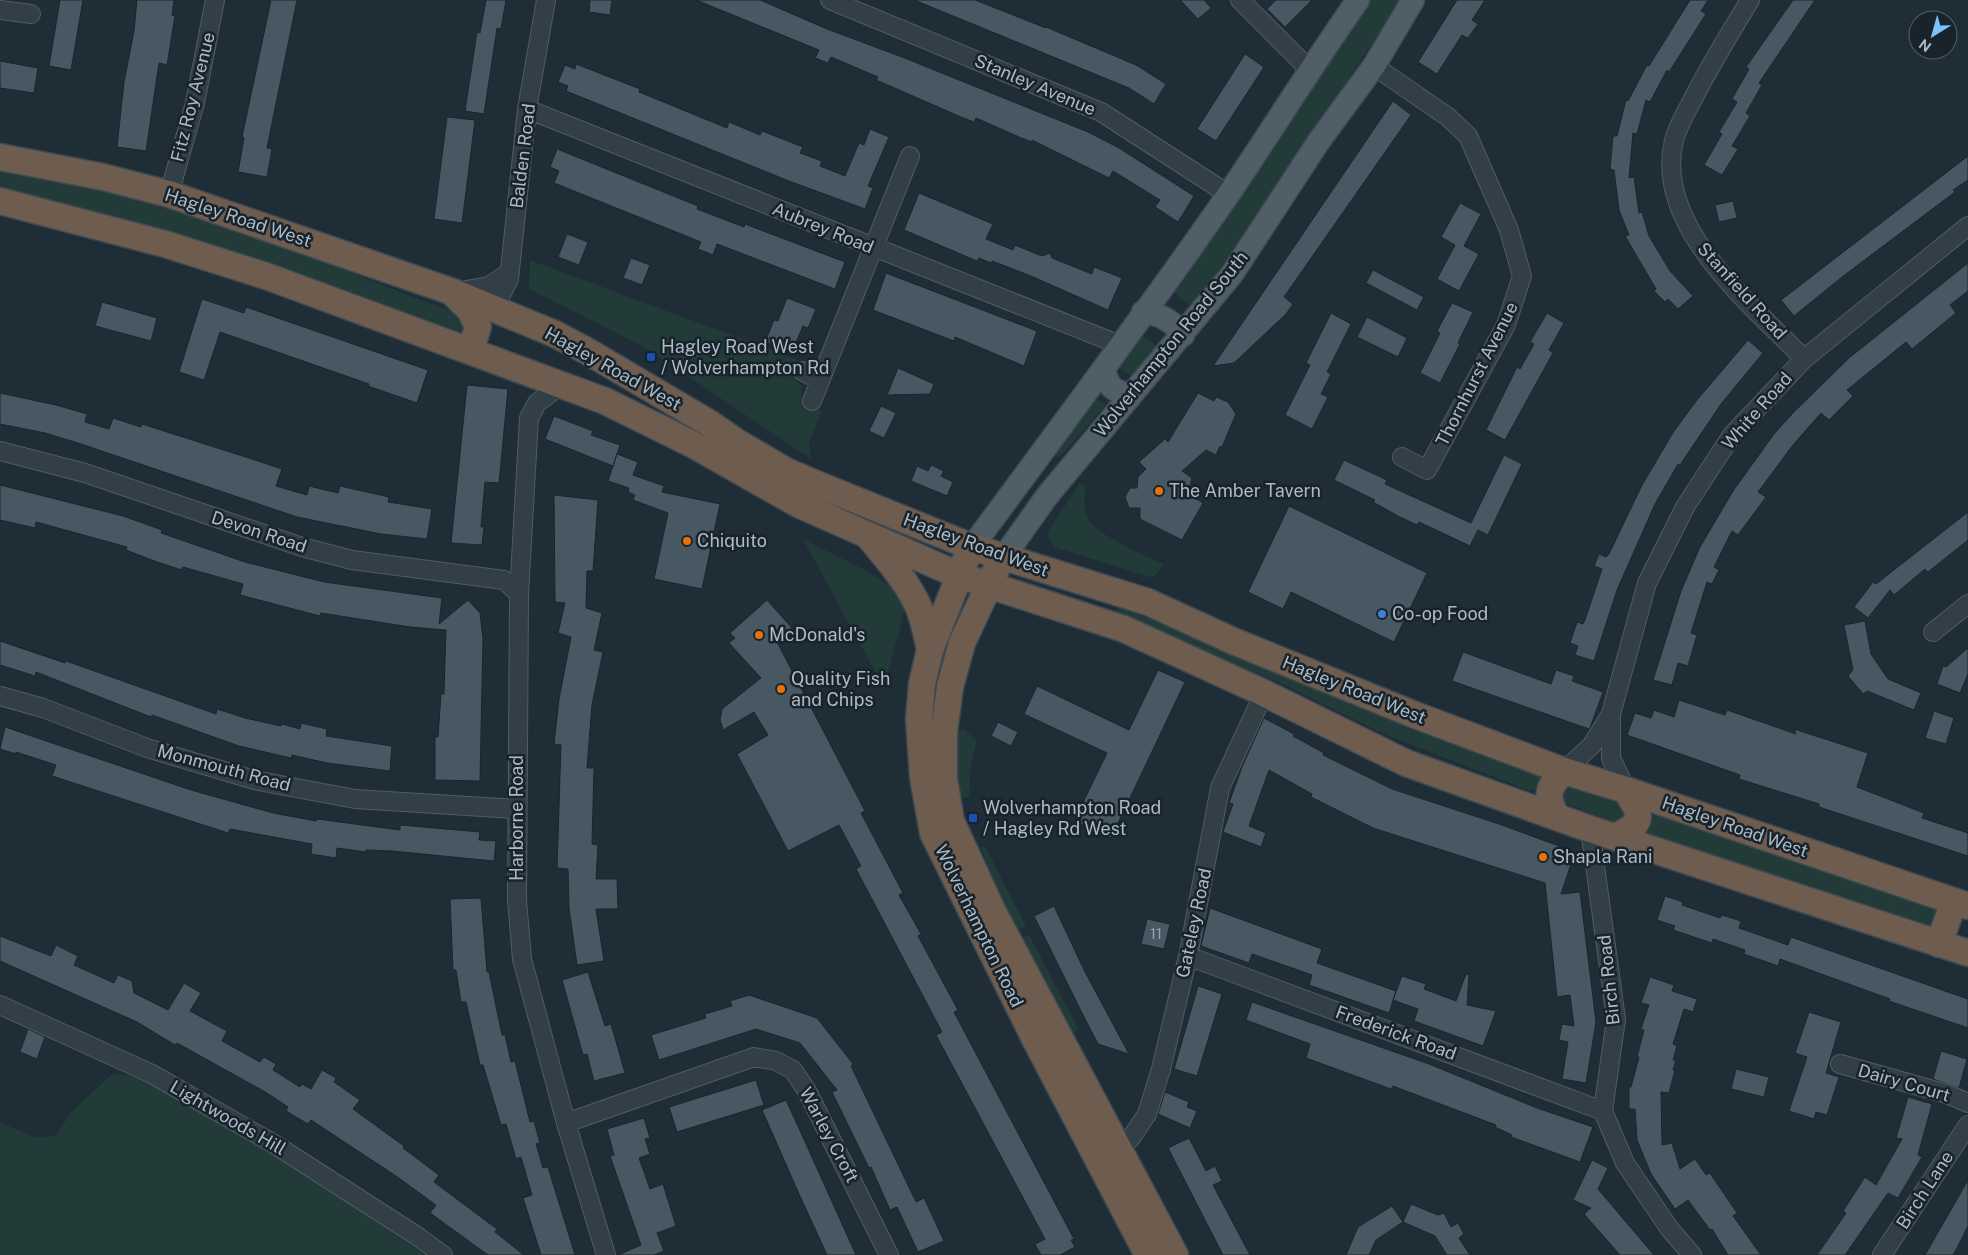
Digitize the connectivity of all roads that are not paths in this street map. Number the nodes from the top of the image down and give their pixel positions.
1 (215, 0) edge
2 (546, 0) edge
3 (830, 0) edge
4 (1240, 0) edge
5 (1358, 0) edge
6 (1413, 0) edge
7 (1750, 0) edge
8 (0, 10) edge
9 (31, 14) dead end
10 (1374, 66) junction
11 (1309, 69) junction
12 (527, 109) junction
13 (910, 156) dead end
14 (0, 157) edge
15 (169, 194) junction
16 (1228, 194) junction
17 (0, 201) edge
18 (1968, 226) edge
19 (874, 249) junction
20 (510, 272) junction
21 (453, 292) junction
22 (494, 309) junction
23 (1144, 312) junction
24 (1182, 335) junction
25 (467, 343) junction
26 (1120, 345) junction
27 (1804, 359) junction
28 (1104, 368) junction
29 (802, 371) dead end
30 (820, 380) junction
31 (562, 384) junction
32 (1131, 395) junction
33 (812, 401) dead end
34 (0, 451) edge
35 (1402, 457) dead end
36 (866, 534) junction
37 (972, 547) junction
38 (1003, 558) junction
39 (958, 575) junction
40 (987, 586) junction
41 (519, 594) junction
42 (1968, 604) edge
43 (1933, 632) dead end
44 (930, 650) junction
45 (1264, 693) junction
46 (0, 696) edge
47 (1611, 714) junction
48 (1564, 771) junction
49 (1626, 790) junction
50 (516, 809) junction
51 (1557, 816) junction
52 (1590, 830) junction
53 (1615, 837) junction
54 (1961, 904) edge
55 (1939, 944) junction
56 (1968, 953) edge
57 (1188, 956) junction
58 (0, 1005) edge
59 (1840, 1064) dead end
60 (1968, 1103) edge
61 (1603, 1112) junction
62 (566, 1122) junction
63 (1968, 1125) edge
64 (1108, 1153) junction
65 (443, 1255) edge
66 (606, 1255) edge
67 (890, 1255) edge
68 (1148, 1255) edge
69 (1175, 1255) edge
70 (1692, 1255) edge
71 (1882, 1255) edge

1 - 15 street, Fitz Roy Avenue
2 - 12 street, Balden Road
3 - 16 street, Stanley Avenue
4 - 11 street
5 - 11 main road, Wolverhampton Road South
6 - 10 main road, Wolverhampton Road South
7 - 27 street, Stanfield Road
8 - 9 street
10 - 24 main road, Wolverhampton Road South
10 - 35 street, Thornhurst Avenue
11 - 16 main road, Wolverhampton Road South
12 - 19 street, Aubrey Road
12 - 20 street, Balden Road
13 - 19 street
14 - 15 highway, Hagley Road West
15 - 21 highway, Hagley Road West
16 - 23 main road, Wolverhampton Road South
17 - 25 highway, Hagley Road West
18 - 27 street, White Road
19 - 26 street, Aubrey Road
19 - 30 street
20 - 21 street
20 - 22 street, Balden Road
21 - 22 highway, Hagley Road West
21 - 25 highway
22 - 25 highway
22 - 37 highway, Hagley Road West
23 - 24 main road
23 - 26 main road, Wolverhampton Road South
24 - 32 main road, Wolverhampton Road South
25 - 31 highway, Hagley Road West
26 - 28 main road, Wolverhampton Road South
27 - 47 street, White Road
28 - 32 main road
28 - 37 main road, Wolverhampton Road South
29 - 30 street
30 - 33 street
31 - 36 highway, Hagley Road West
31 - 41 street, Harborne Road
32 - 38 main road, Wolverhampton Road South
34 - 41 street, Devon Road
36 - 39 highway, Hagley Road West
36 - 44 highway
37 - 38 highway, Hagley Road West
37 - 39 highway, Wolverhampton Road
38 - 40 highway, Wolverhampton Road
38 - 48 highway, Hagley Road West
39 - 40 highway, Hagley Road West
39 - 44 highway, Wolverhampton Road
40 - 45 highway, Hagley Road West
40 - 64 highway, Wolverhampton Road
41 - 50 street, Harborne Road
42 - 43 street
44 - 64 highway, Wolverhampton Road
45 - 51 highway, Hagley Road West
45 - 57 street, Gateley Road
46 - 50 street, Monmouth Road
47 - 48 street, White Road
47 - 49 street, White Road
48 - 49 highway, Hagley Road West
48 - 51 highway
49 - 53 highway
49 - 54 highway, Hagley Road West
50 - 62 street, Harborne Road
51 - 52 highway, Hagley Road West
52 - 53 highway, Hagley Road West
52 - 61 street, Birch Road
53 - 55 highway, Hagley Road West
54 - 55 highway
55 - 56 highway, Hagley Road West
57 - 61 street, Frederick Road
57 - 64 street, Gateley Road
58 - 65 street, Lightwoods Hill
59 - 60 street, Dairy Court
61 - 70 street
62 - 66 street, Harborne Road
62 - 67 street, Warley Croft
63 - 71 street, Birch Lane
64 - 68 highway, Wolverhampton Road
64 - 69 highway, Wolverhampton Road

